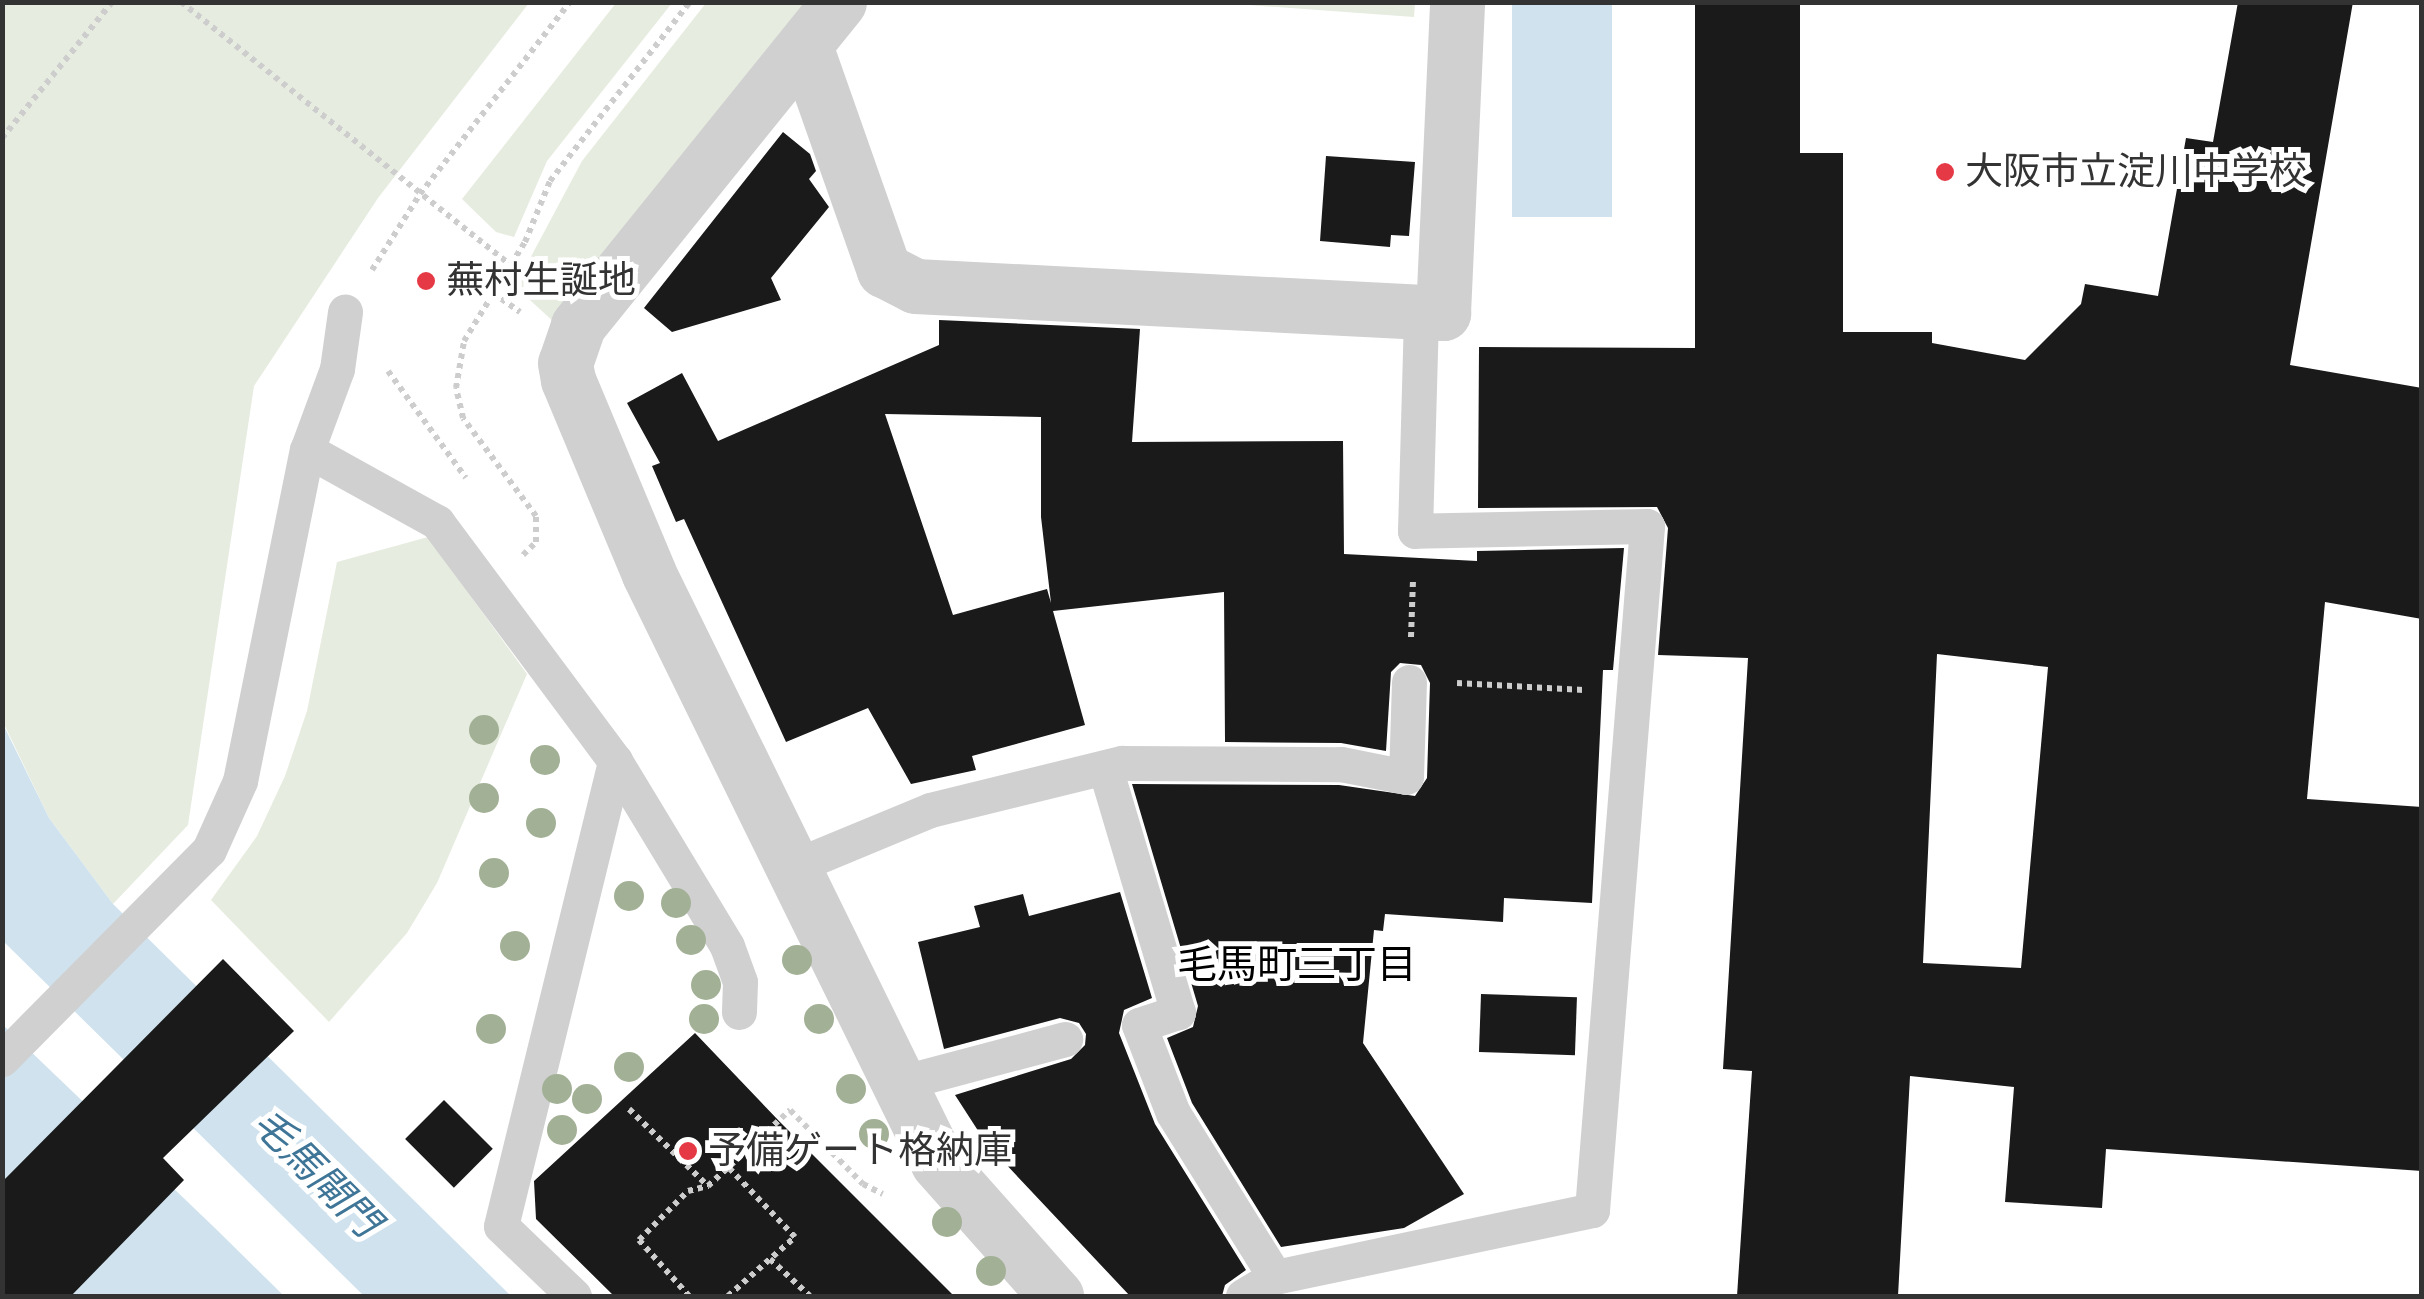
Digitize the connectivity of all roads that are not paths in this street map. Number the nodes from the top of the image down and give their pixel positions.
1 (839, 2) edge
2 (1457, 2) edge
3 (805, 46) junction
4 (345, 312) road end
5 (1420, 313) junction
6 (308, 450) junction
7 (1410, 682) road end
8 (615, 761) junction
9 (1106, 771) junction
10 (795, 866) junction
11 (739, 1012) dead end
12 (1065, 1039) dead end
13 (2, 1059) edge
14 (900, 1084) junction
15 (1275, 1278) junction
16 (574, 1296) edge
17 (1056, 1296) edge
18 (1243, 1296) edge

1 - 3 street
2 - 5 street
3 - 5 street
3 - 10 street
4 - 6 lane
5 - 15 lane
6 - 8 lane
6 - 13 lane
7 - 9 lane
8 - 11 lane
8 - 16 lane
9 - 10 lane
9 - 15 lane
10 - 14 street
12 - 14 lane
14 - 17 street
15 - 18 lane

